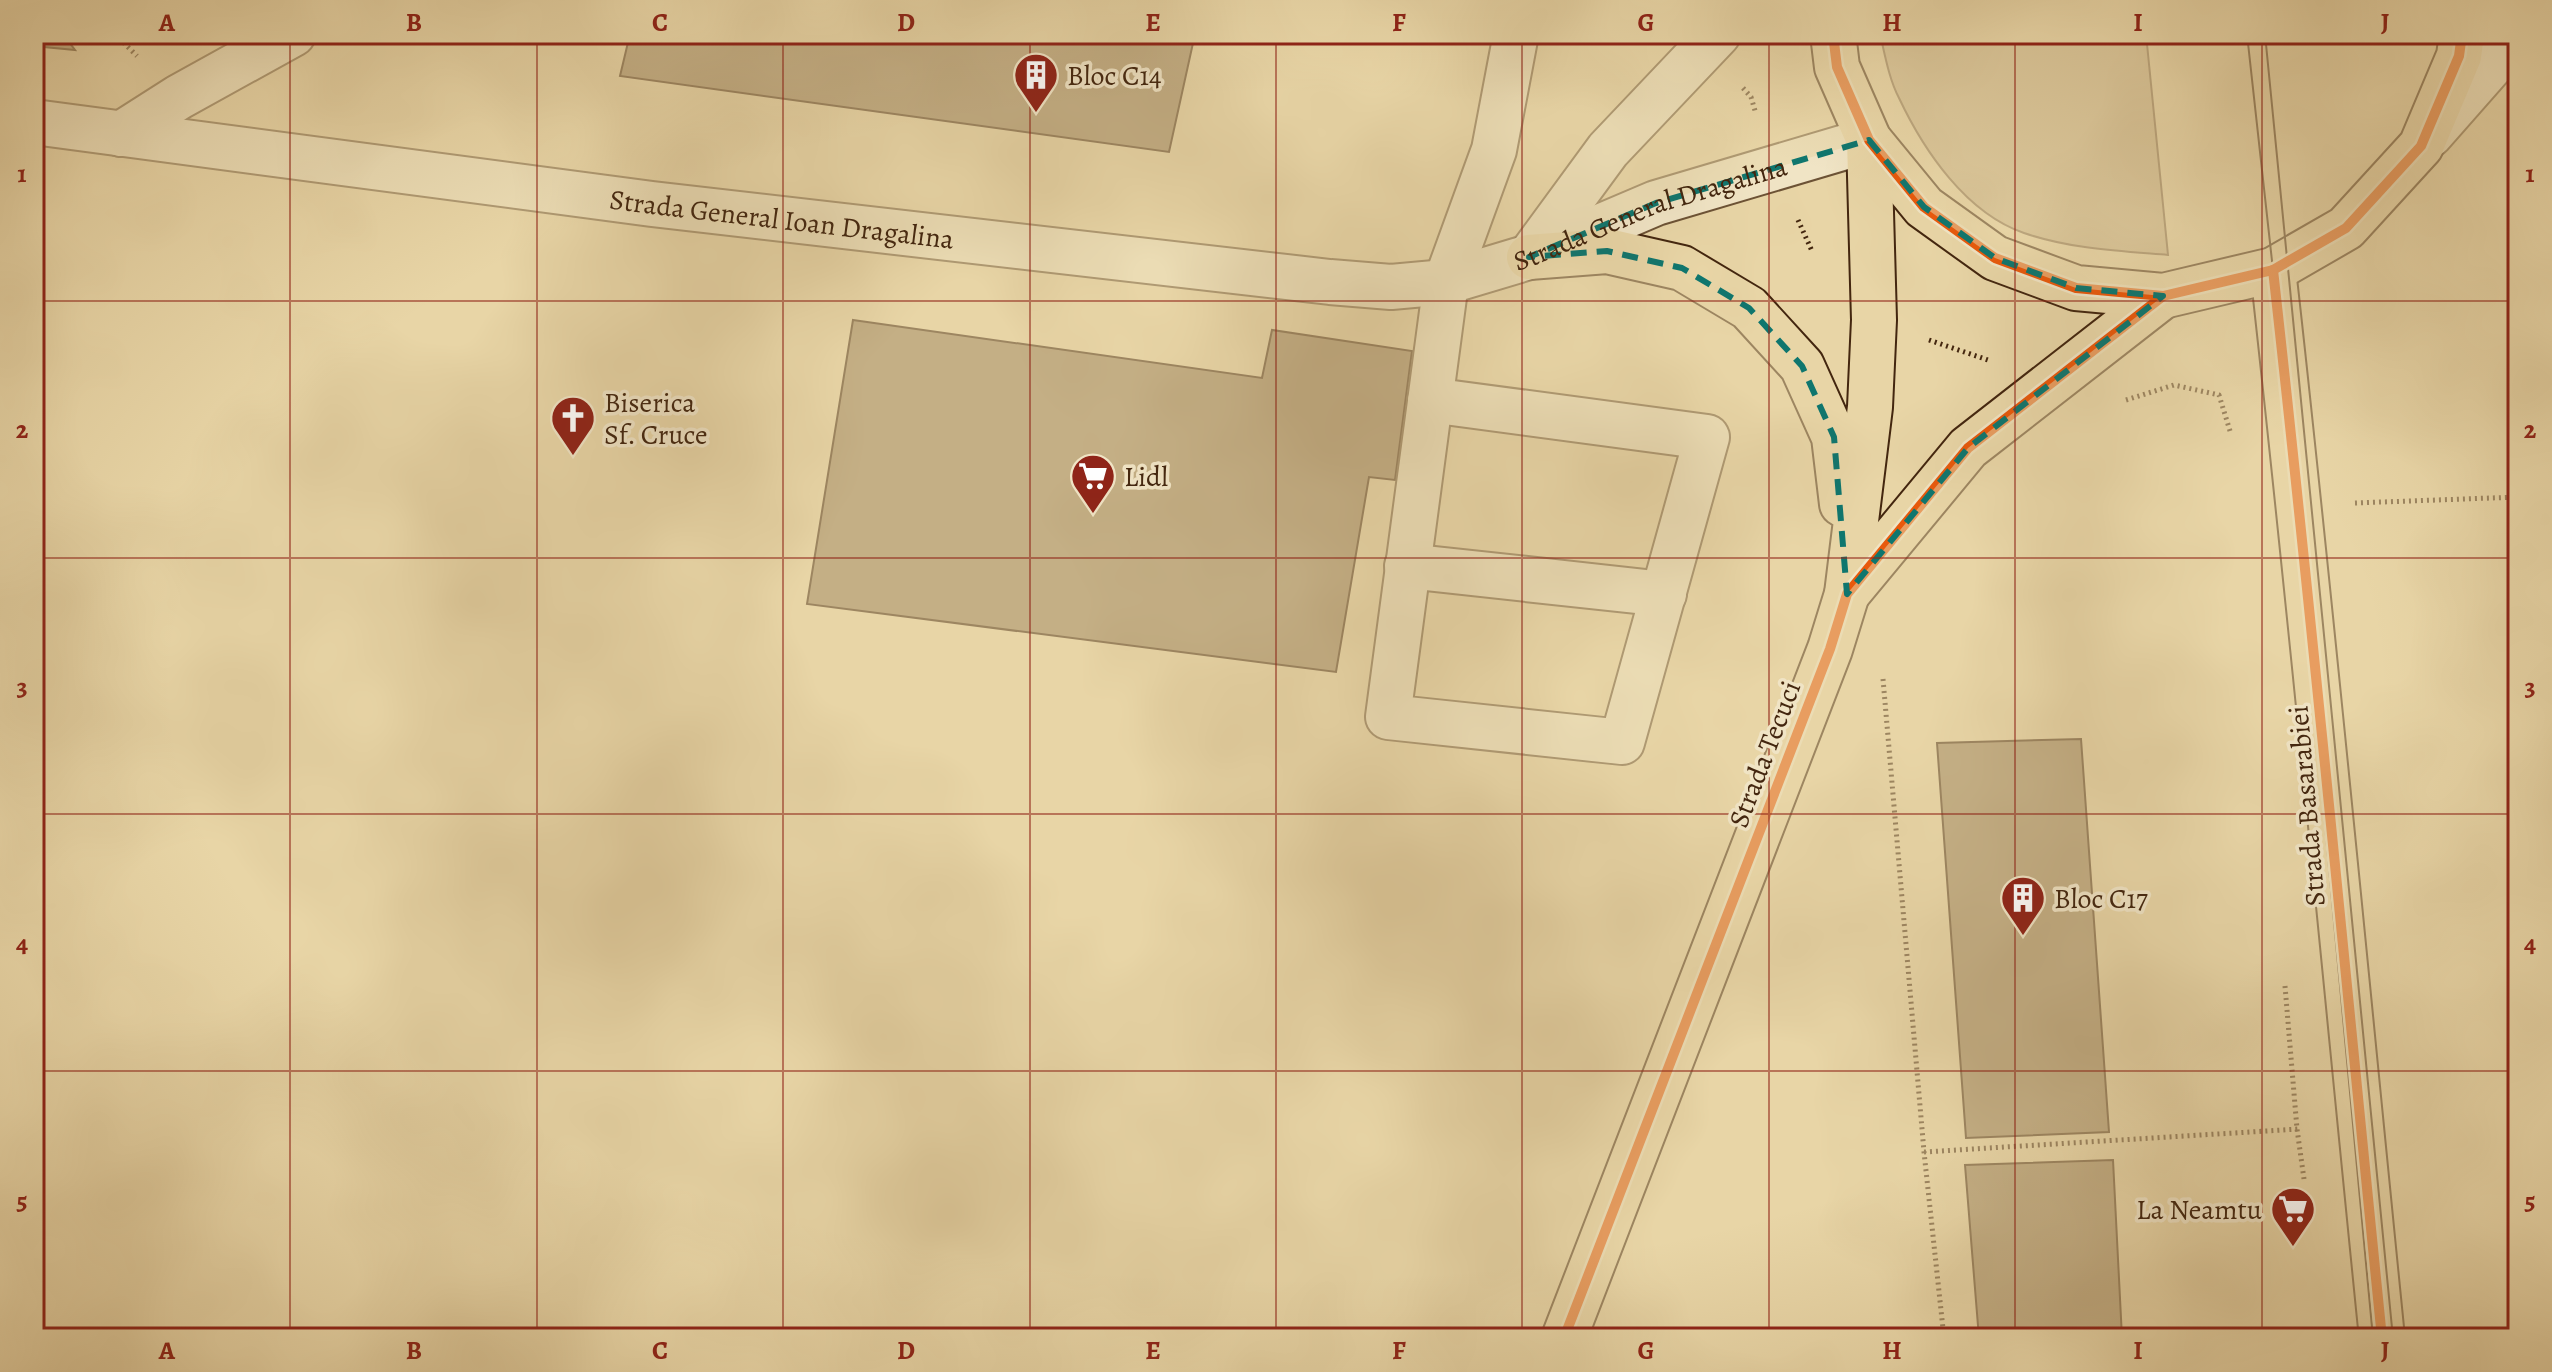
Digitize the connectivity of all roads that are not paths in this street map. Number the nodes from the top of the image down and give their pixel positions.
1 (293, 34) edge
2 (1516, 34) edge
3 (1833, 34) edge
4 (2462, 34) edge
5 (2518, 35) edge
6 (1713, 39) edge
7 (34, 122) edge
8 (121, 134) junction
9 (1869, 140) junction
10 (2421, 146) junction
11 (1529, 257) junction
12 (2273, 270) junction
13 (1446, 282) junction
14 (2163, 296) junction
15 (1430, 400) junction
16 (1407, 566) junction
17 (1664, 594) junction
18 (1847, 594) junction
19 (1564, 1338) edge
20 (2382, 1338) edge

1 - 8 street
2 - 13 street
3 - 9 main road
4 - 10 main road
5 - 10 street
6 - 11 street, Strada General Dragalina
7 - 8 street, Strada General Ioan Dragalina
8 - 13 street, Strada General Ioan Dragalina
9 - 11 street, Strada General Dragalina
9 - 14 main road
9 - 18 main road, Strada Tecuci
10 - 12 main road
11 - 13 street, Strada General Ioan Dragalina
11 - 18 main road
12 - 14 main road
12 - 20 main road, Strada Basarabiei
13 - 15 street
14 - 18 main road, Strada Tecuci
15 - 16 street
15 - 17 street
16 - 17 street
16 - 17 street
18 - 19 main road, Strada Tecuci

